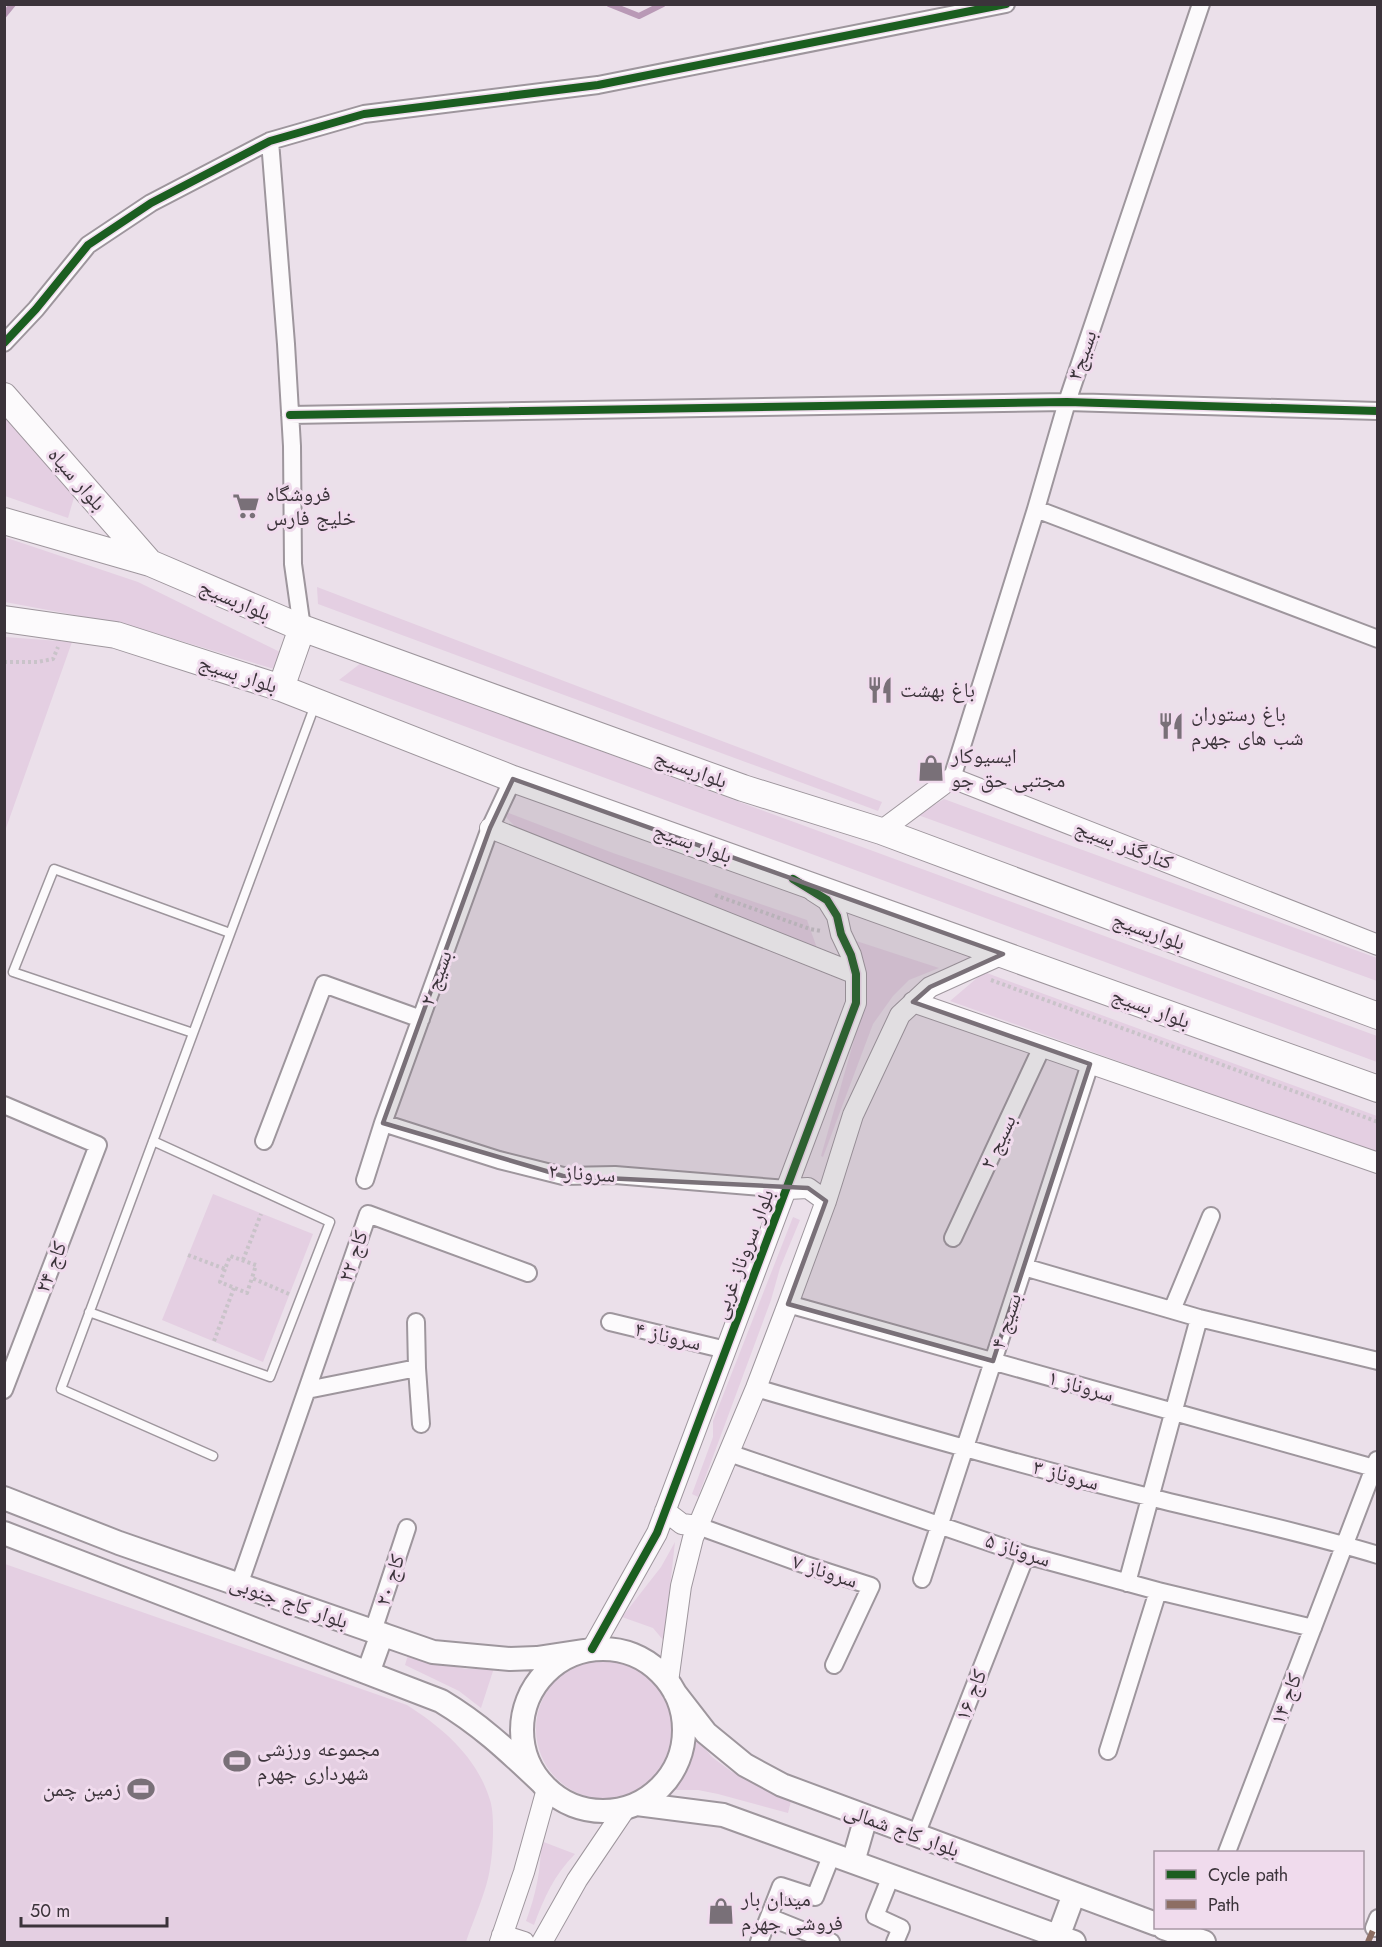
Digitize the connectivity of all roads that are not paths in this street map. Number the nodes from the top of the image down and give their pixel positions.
1 (1006, 4) edge
2 (1201, 4) edge
3 (270, 141) junction
4 (4, 343) edge
5 (4, 396) edge
6 (1067, 402) junction
7 (1377, 411) edge
8 (290, 415) junction
9 (1036, 508) junction
10 (4, 521) edge
11 (150, 563) junction
12 (4, 619) edge
13 (302, 628) junction
14 (1377, 639) edge
15 (281, 688) junction
16 (317, 702) junction
17 (952, 778) junction
18 (513, 779) junction
19 (490, 828) junction
20 (881, 831) junction
21 (792, 879) junction
22 (230, 933) junction
23 (1377, 945) edge
24 (1003, 954) junction
25 (856, 974) junction
26 (913, 1002) junction
27 (1377, 1016) edge
28 (421, 1019) junction
29 (193, 1033) junction
30 (1042, 1047) junction
31 (1090, 1064) junction
32 (1377, 1089) edge
33 (4, 1105) edge
34 (383, 1123) junction
35 (153, 1141) junction
36 (264, 1141) dead end
37 (1377, 1163) edge
38 (365, 1180) dead end
39 (787, 1189) junction
40 (826, 1201) junction
41 (1211, 1215) dead end
42 (953, 1238) dead end
43 (1024, 1267) junction
44 (528, 1273) dead end
45 (788, 1304) junction
46 (1172, 1310) junction
47 (90, 1312) junction
48 (1199, 1318) junction
49 (416, 1322) dead end
50 (610, 1322) dead end
51 (726, 1350) junction
52 (993, 1361) junction
53 (1377, 1361) edge
54 (417, 1368) junction
55 (756, 1388) junction
56 (4, 1390) edge
57 (306, 1390) junction
58 (1173, 1412) junction
59 (421, 1424) dead end
60 (964, 1449) junction
61 (729, 1453) junction
62 (213, 1456) dead end
63 (1376, 1464) edge
64 (1149, 1497) junction
65 (4, 1498) edge
66 (665, 1511) junction
67 (940, 1524) junction
68 (698, 1526) junction
69 (407, 1528) dead end
70 (4, 1533) edge
71 (1344, 1545) junction
72 (1026, 1555) junction
73 (1377, 1555) edge
74 (922, 1579) dead end
75 (1127, 1582) junction
76 (239, 1585) junction
77 (1158, 1591) junction
78 (1313, 1628) junction
79 (378, 1633) junction
80 (588, 1650) junction
81 (834, 1665) dead end
82 (368, 1673) junction
83 (671, 1687) junction
84 (1107, 1751) dead end
85 (544, 1786) junction
86 (631, 1806) junction
87 (866, 1817) junction
88 (916, 1835) junction
89 (1227, 1851) edge
90 (842, 1858) junction
91 (891, 1876) junction
92 (1074, 1894) junction
93 (769, 1917) junction
94 (1154, 1924) edge
95 (1168, 1929) edge
96 (1199, 1936) edge
97 (501, 1939) edge
98 (1066, 1940) edge
99 (524, 1942) edge
100 (542, 1942) edge
101 (759, 1942) edge
102 (831, 1942) edge
103 (896, 1942) edge

1 - 3 street
2 - 6 street, بسیج۳
3 - 4 street
3 - 8 street
5 - 11 main road, بلوار سپاه
6 - 7 street
6 - 8 street
6 - 9 street, بسیج۳
8 - 13 street
9 - 14 street
9 - 17 street, بسیج۳
10 - 11 main road, بلواربسیج
11 - 13 main road, بلواربسیج
12 - 15 main road, بلوار بسیج
13 - 15 main road
13 - 20 main road, بلواربسیج
15 - 16 main road, بلوار بسیج
16 - 18 main road, بلوار بسیج
16 - 22 lane
17 - 20 street
17 - 23 street, کنارگذر بسیج
18 - 19 street, بسیج ۲
18 - 21 main road, بلوار بسیج
19 - 25 street
19 - 28 street, بسیج ۲
20 - 27 main road, بلواربسیج
21 - 24 main road, بلوار بسیج
21 - 25 street, بلوار سروناز غربی
22 - 29 lane
22 - 29 lane
24 - 26 street
24 - 32 main road, بلوار بسیج
25 - 39 street, بلوار سروناز غربی
26 - 30 street
26 - 40 street
28 - 34 street, بسیج ۲
28 - 36 street
29 - 35 lane
30 - 31 street
30 - 42 street, بسیج ۲
31 - 37 street
31 - 43 street, بسیج ۴
33 - 56 street, کاج ۲۴
34 - 38 street, بسیج ۲
34 - 39 street, سروناز ۲
35 - 47 lane
35 - 47 lane
39 - 40 street
39 - 51 street, بلوار سروناز غربی
40 - 45 street
41 - 46 street
43 - 46 street
43 - 52 street, بسیج ۴
44 - 57 street, کاج ۲۲
45 - 52 street, سروناز ۱
45 - 55 street
46 - 48 street
47 - 62 lane
48 - 53 street
48 - 58 street
49 - 54 street
50 - 51 street, سروناز ۴
51 - 66 street, بلوار سروناز غربی
52 - 58 street, سروناز ۱
52 - 60 street, بسیج ۴
54 - 57 street
54 - 59 street
55 - 60 street, سروناز ۳
55 - 61 street
57 - 76 street, کاج ۲۲
58 - 63 street, سروناز ۱
58 - 64 street
60 - 64 street, سروناز ۳
60 - 67 street, بسیج ۴
61 - 67 street, سروناز ۵
61 - 68 street
63 - 71 street, کاج ۱۴
64 - 71 street, سروناز ۳
64 - 75 street
65 - 76 main road, بلوار کاج جنوبی
66 - 68 street
66 - 80 street, بلوار سروناز غربی
67 - 72 street, سروناز ۵
67 - 74 street, بسیج ۴
68 - 81 street, سروناز ۷
68 - 83 street
69 - 79 street, کاج ۲۰
70 - 82 main road, بلوار کاج جنوبی
71 - 73 street, سروناز ۳
71 - 78 street, کاج ۱۴
72 - 75 street, سروناز ۵
72 - 88 street, کاج ۱۶
75 - 77 street, سروناز ۵
76 - 79 main road, بلوار کاج جنوبی
77 - 78 street, سروناز ۵
77 - 84 street
78 - 89 street, کاج ۱۴
79 - 80 main road, بلوار کاج جنوبی
79 - 82 main road
80 - 83 main road
80 - 85 main road
82 - 85 main road, بلوار کاج جنوبی
83 - 86 main road
83 - 87 main road, بلوار کاج شمالی
85 - 86 main road
85 - 97 street
86 - 90 main road
86 - 100 street
87 - 88 main road, بلوار کاج شمالی
87 - 90 main road
88 - 92 main road, بلوار کاج شمالی
90 - 91 main road
90 - 93 street
91 - 98 main road
91 - 103 street
92 - 94 main road, بلوار کاج شمالی
92 - 98 main road
93 - 101 street
93 - 102 street
95 - 96 main road
97 - 99 street

